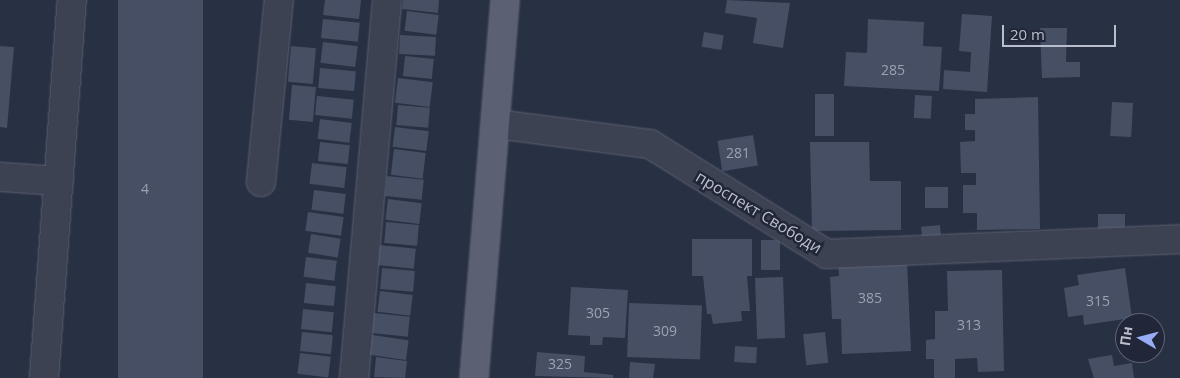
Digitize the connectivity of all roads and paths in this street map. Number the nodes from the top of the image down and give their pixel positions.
1 (72, 0) edge
2 (279, 0) edge
3 (387, 0) edge
4 (505, 0) edge
5 (496, 124) junction
6 (0, 177) edge
7 (59, 181) junction
8 (261, 182) dead end
9 (1180, 238) edge
10 (44, 378) edge
11 (354, 378) edge
12 (474, 378) edge

1 - 7 street
2 - 8 street
3 - 11 street
4 - 5 main road
5 - 9 street, проспект Свободи
5 - 12 main road
6 - 7 street
7 - 10 street

